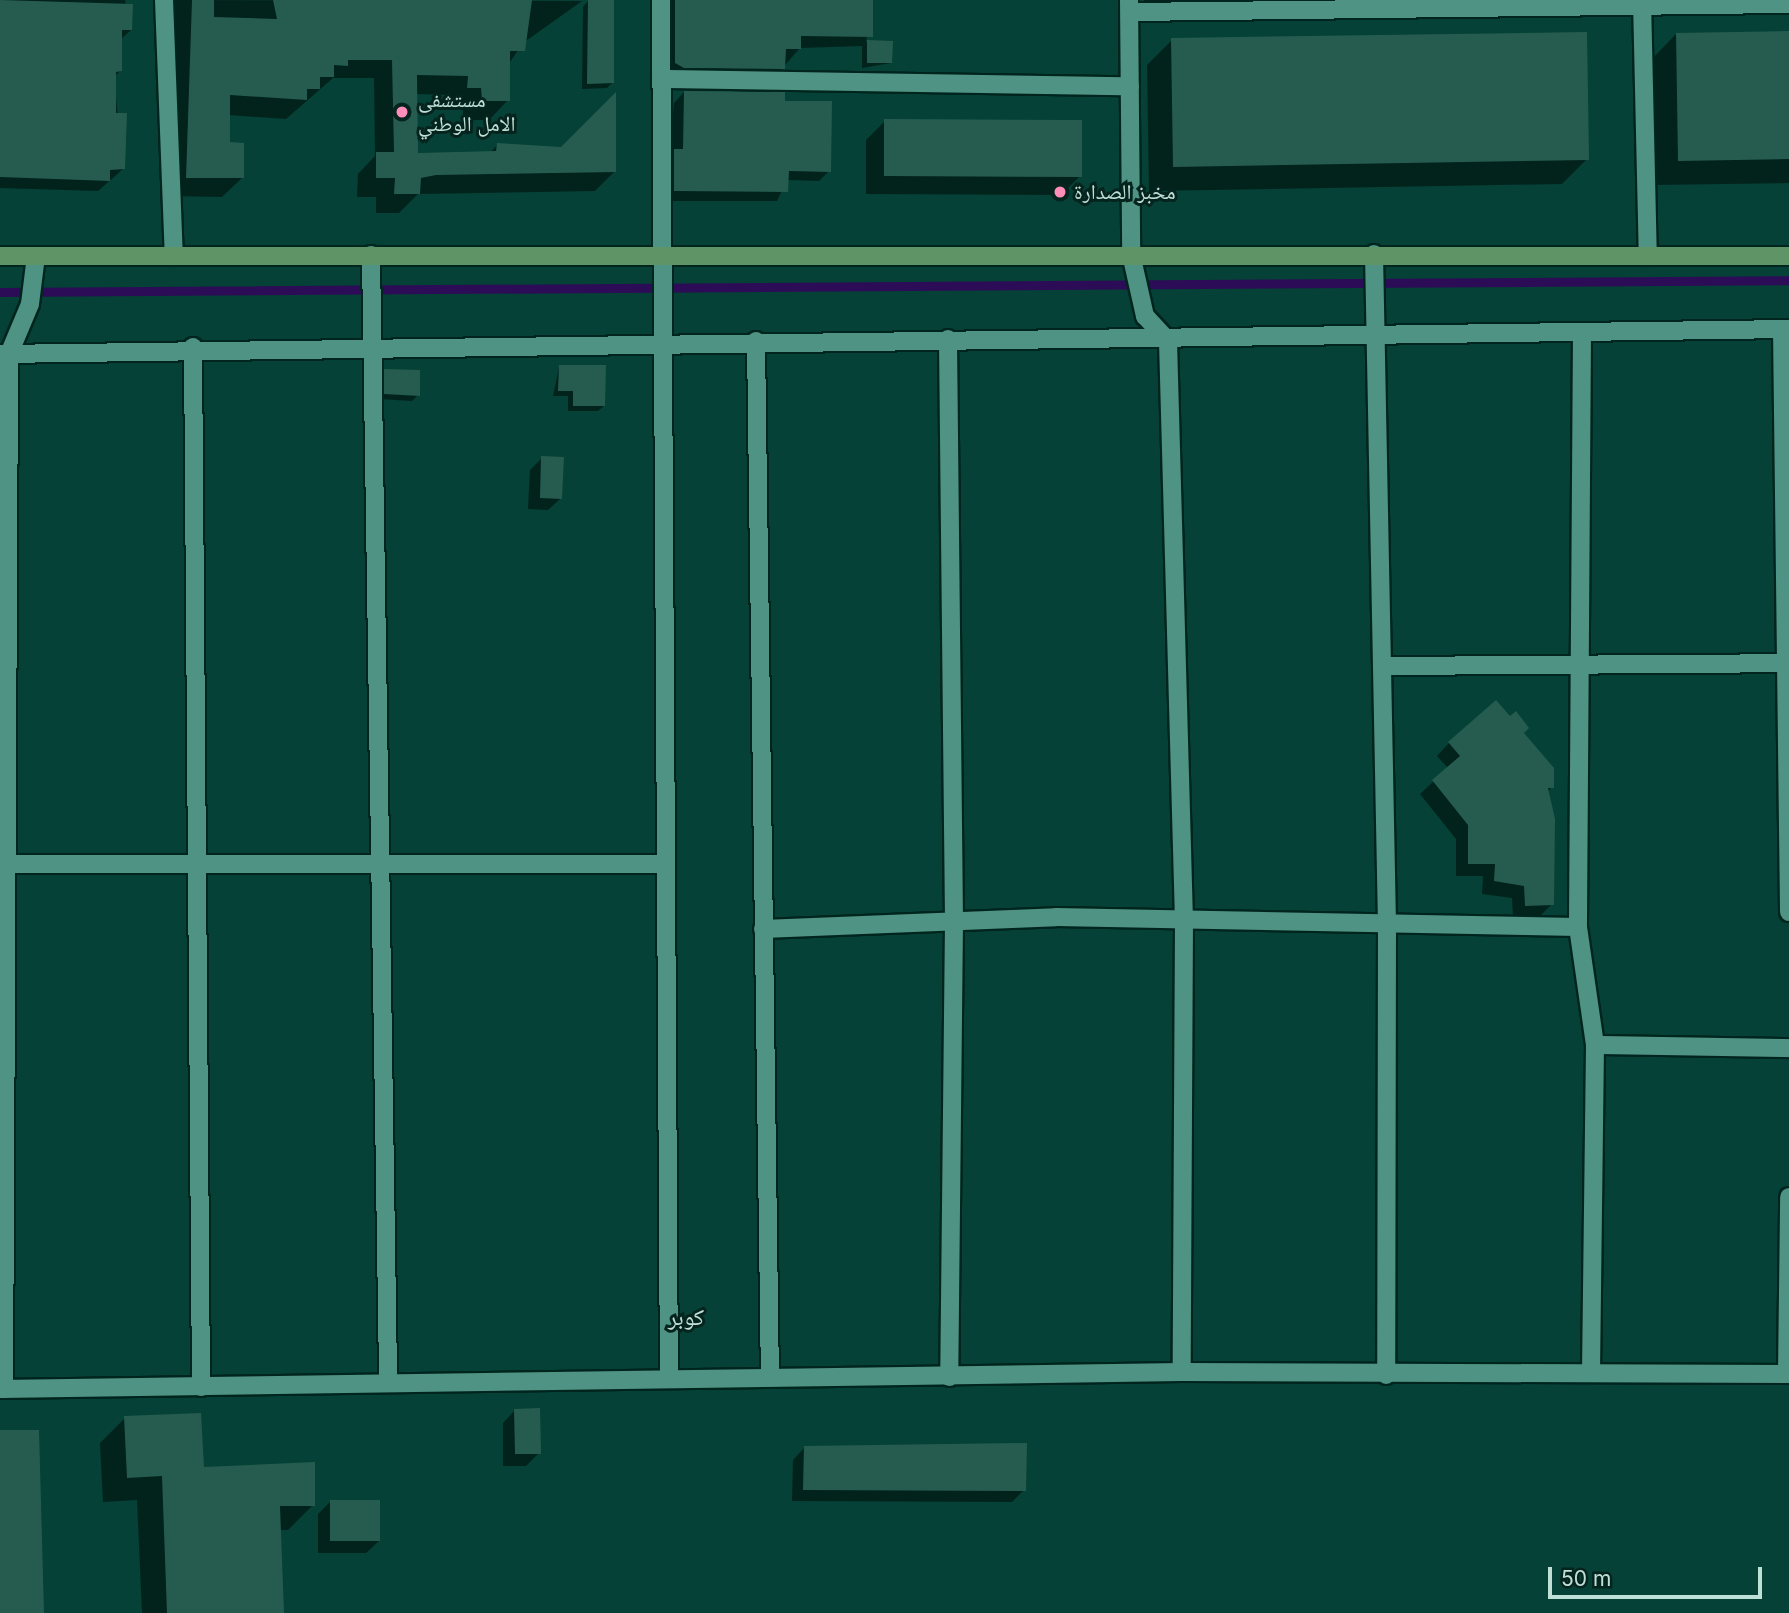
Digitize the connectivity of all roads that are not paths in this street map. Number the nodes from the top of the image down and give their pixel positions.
1 (164, 0) edge
2 (661, 0) edge
3 (1642, 3) edge
4 (1789, 4) edge
5 (1130, 6) edge
6 (661, 79) junction
7 (1130, 86) junction
8 (371, 255) junction
9 (663, 255) junction
10 (0, 256) edge
11 (36, 256) junction
12 (174, 256) junction
13 (1648, 256) junction
14 (1789, 256) edge
15 (1374, 262) junction
16 (1132, 263) junction
17 (1786, 329) edge
18 (1581, 332) junction
19 (1374, 334) junction
20 (948, 339) junction
21 (756, 341) junction
22 (1168, 341) junction
23 (662, 342) junction
24 (371, 345) junction
25 (193, 347) junction
26 (4, 354) edge
27 (1580, 663) junction
28 (1788, 663) edge
29 (1384, 666) junction
30 (1, 864) edge
31 (198, 864) junction
32 (378, 864) junction
33 (662, 864) junction
34 (1789, 912) edge
35 (1184, 920) junction
36 (954, 921) junction
37 (1387, 923) junction
38 (1578, 927) junction
39 (763, 929) junction
40 (1594, 1045) junction
41 (1789, 1048) edge
42 (1789, 1197) edge
43 (1591, 1371) junction
44 (1182, 1372) junction
45 (1788, 1373) edge
46 (1386, 1375) junction
47 (770, 1377) junction
48 (949, 1377) junction
49 (669, 1378) junction
50 (388, 1380) junction
51 (201, 1387) junction
52 (2, 1389) edge

1 - 12 street
2 - 6 street
3 - 4 street
3 - 5 street
3 - 13 street
5 - 7 street
6 - 7 street
6 - 9 street
7 - 16 street
8 - 9 street
8 - 12 street
8 - 24 street
9 - 16 street
9 - 23 street
10 - 11 street
11 - 12 street
11 - 26 street
13 - 14 street
13 - 15 street
15 - 16 street
15 - 19 street
16 - 22 street
17 - 18 street
17 - 28 street
18 - 19 street
18 - 27 street
19 - 22 street
19 - 29 street
20 - 21 street
20 - 22 street
20 - 36 street
21 - 23 street
21 - 39 street
22 - 35 street
23 - 24 street
23 - 33 street
24 - 25 street
24 - 32 street
25 - 26 street
25 - 31 street
26 - 30 street
27 - 28 street
27 - 29 street
27 - 38 street
28 - 34 street
29 - 37 street
30 - 31 street
30 - 52 street
31 - 32 street
31 - 51 street
32 - 33 street
32 - 50 street
33 - 49 street
35 - 36 street
35 - 37 street
35 - 44 street
36 - 39 street
36 - 48 street
37 - 38 street
37 - 46 street
38 - 40 street
39 - 47 street
40 - 41 street
40 - 43 street
42 - 45 street
43 - 45 street
43 - 46 street
44 - 46 street
44 - 48 street
47 - 48 street
47 - 49 street
49 - 50 street
50 - 51 street
51 - 52 street

